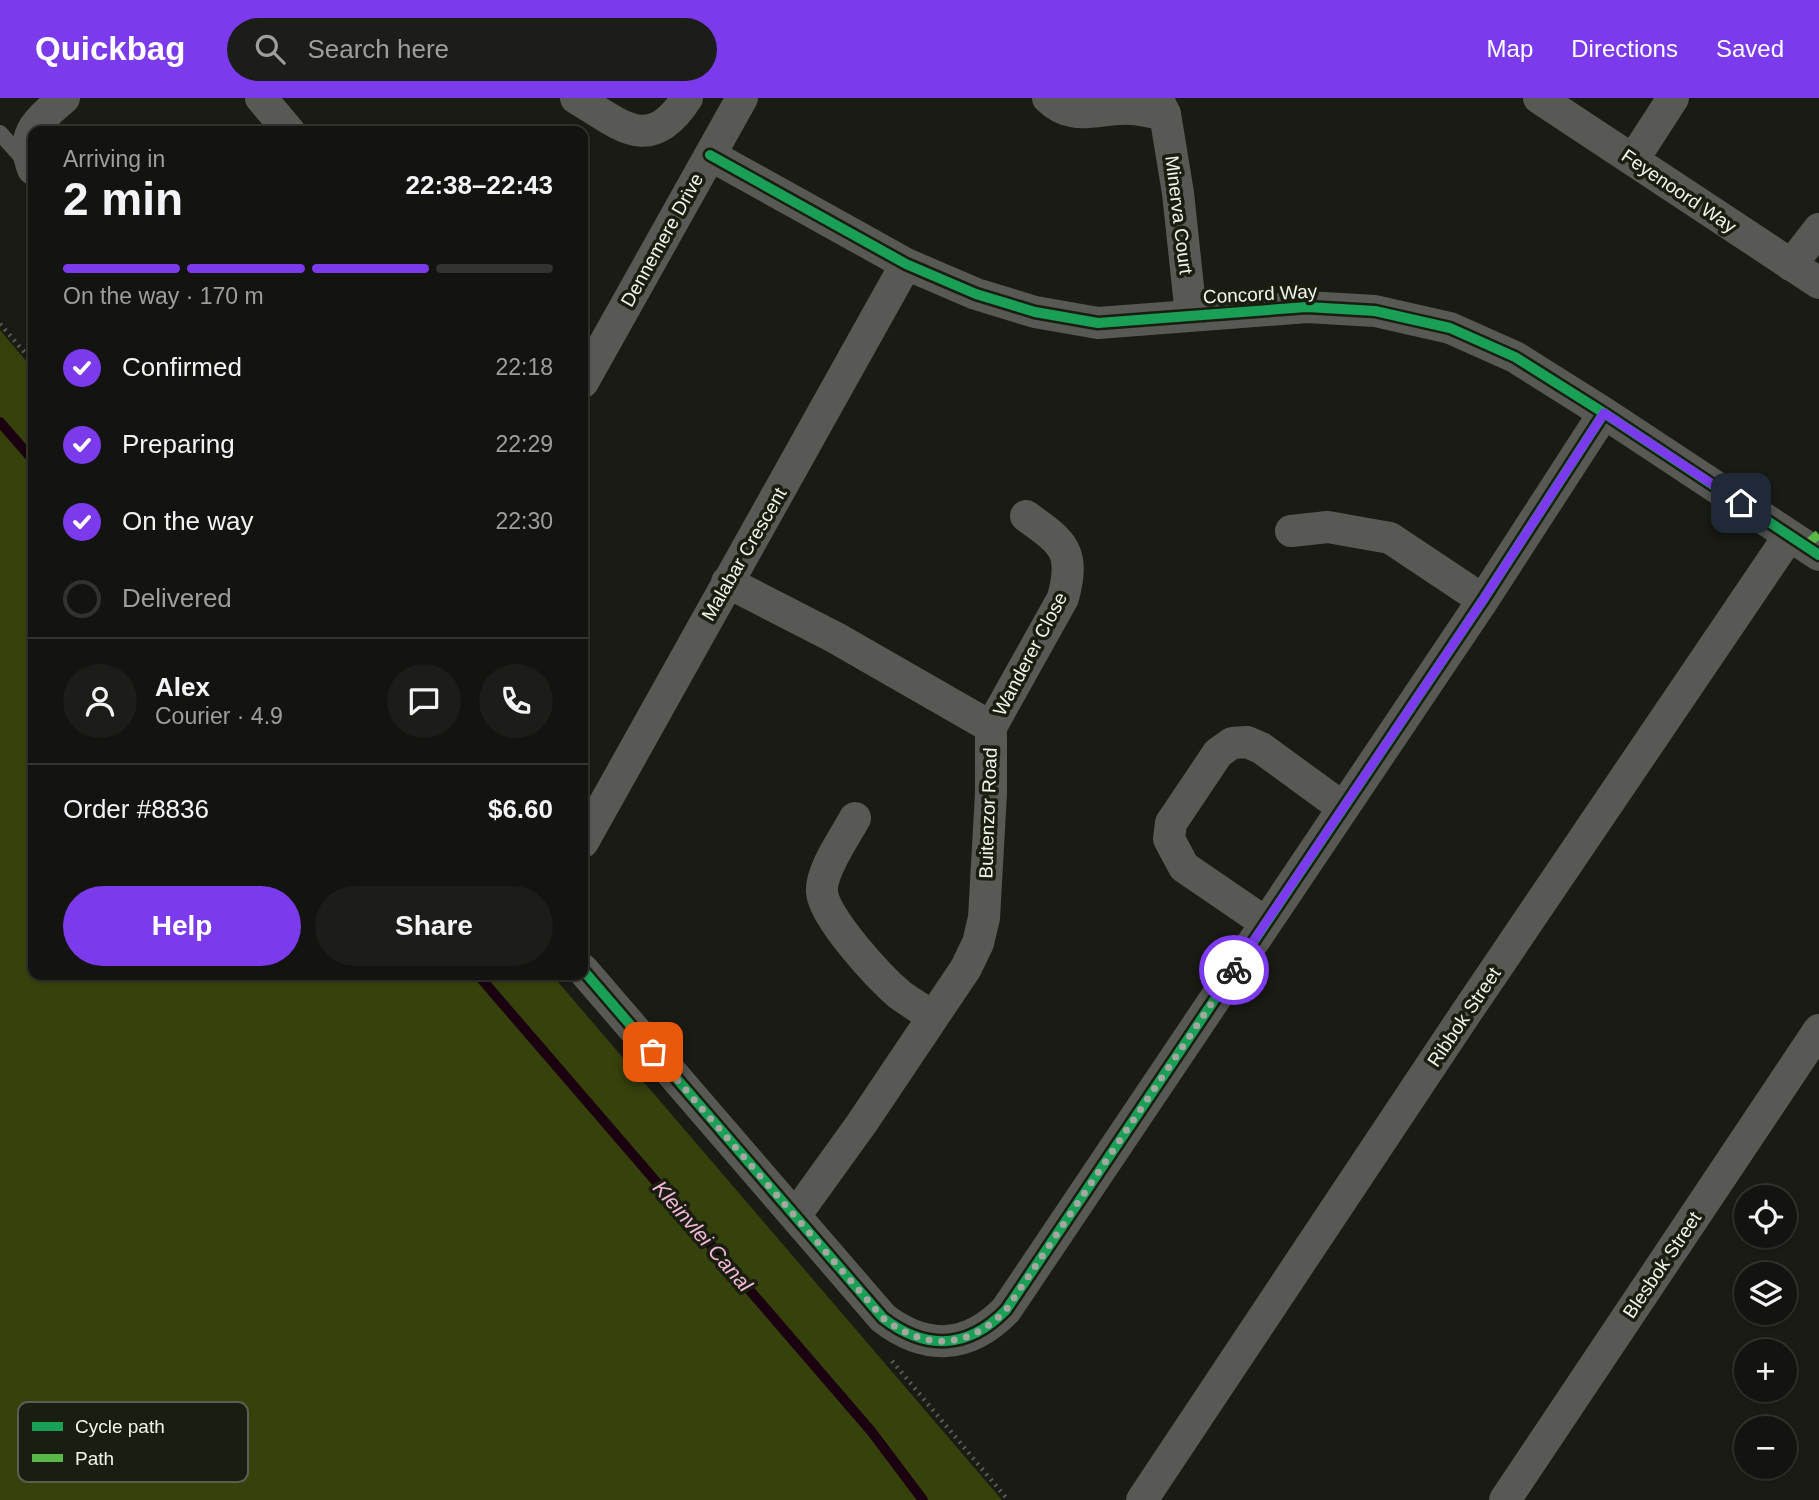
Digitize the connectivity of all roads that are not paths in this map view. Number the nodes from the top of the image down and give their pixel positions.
1 (64, 98) edge
2 (261, 98) edge
3 (576, 98) edge
4 (688, 98) edge
5 (742, 98) edge
6 (1048, 98) edge
7 (1539, 98) edge
8 (1673, 98) edge
9 (1161, 106) edge
10 (34, 126) edge
11 (285, 126) edge
12 (0, 133) edge
13 (710, 155) junction
14 (1633, 160) junction
15 (28, 164) edge
16 (1819, 229) edge
17 (906, 264) junction
18 (1791, 265) junction
19 (1819, 284) edge
20 (1191, 315) junction
21 (588, 373) edge
22 (1604, 413) junction
23 (1026, 516) dead end
24 (1291, 531) dead end
25 (1789, 536) junction
26 (1819, 555) edge
27 (727, 582) junction
28 (1483, 600) junction
29 (991, 727) junction
30 (1342, 807) junction
31 (855, 818) dead end
32 (588, 833) edge
33 (1266, 923) junction
34 (588, 977) edge
35 (932, 1016) junction
36 (1819, 1031) edge
37 (795, 1216) junction
38 (1142, 1500) edge
39 (1505, 1500) edge

1 - 10 street
2 - 11 street
3 - 4 street
5 - 13 street, Dennemere Drive
6 - 9 street, Minerva Court
7 - 14 street, Feyenoord Way
8 - 14 street
9 - 20 street, Minerva Court
12 - 15 lane
13 - 17 street, Concord Way
13 - 21 street, Dennemere Drive
14 - 18 street, Feyenoord Way
16 - 18 street
17 - 20 street, Concord Way
17 - 27 street, Malabar Crescent
18 - 19 street, Feyenoord Way
20 - 22 street, Concord Way
22 - 25 street, Concord Way
22 - 28 street
23 - 29 street, Wanderer Close
24 - 28 street
25 - 26 street, Concord Way
25 - 38 street, Ribbok Street
27 - 29 street, Buitenzor Road
27 - 32 street, Malabar Crescent
28 - 30 street
29 - 35 street, Buitenzor Road
30 - 33 street
30 - 33 street
31 - 35 street
33 - 37 street
34 - 37 street
35 - 37 street, Buitenzor Road
36 - 39 street, Blesbok Street

